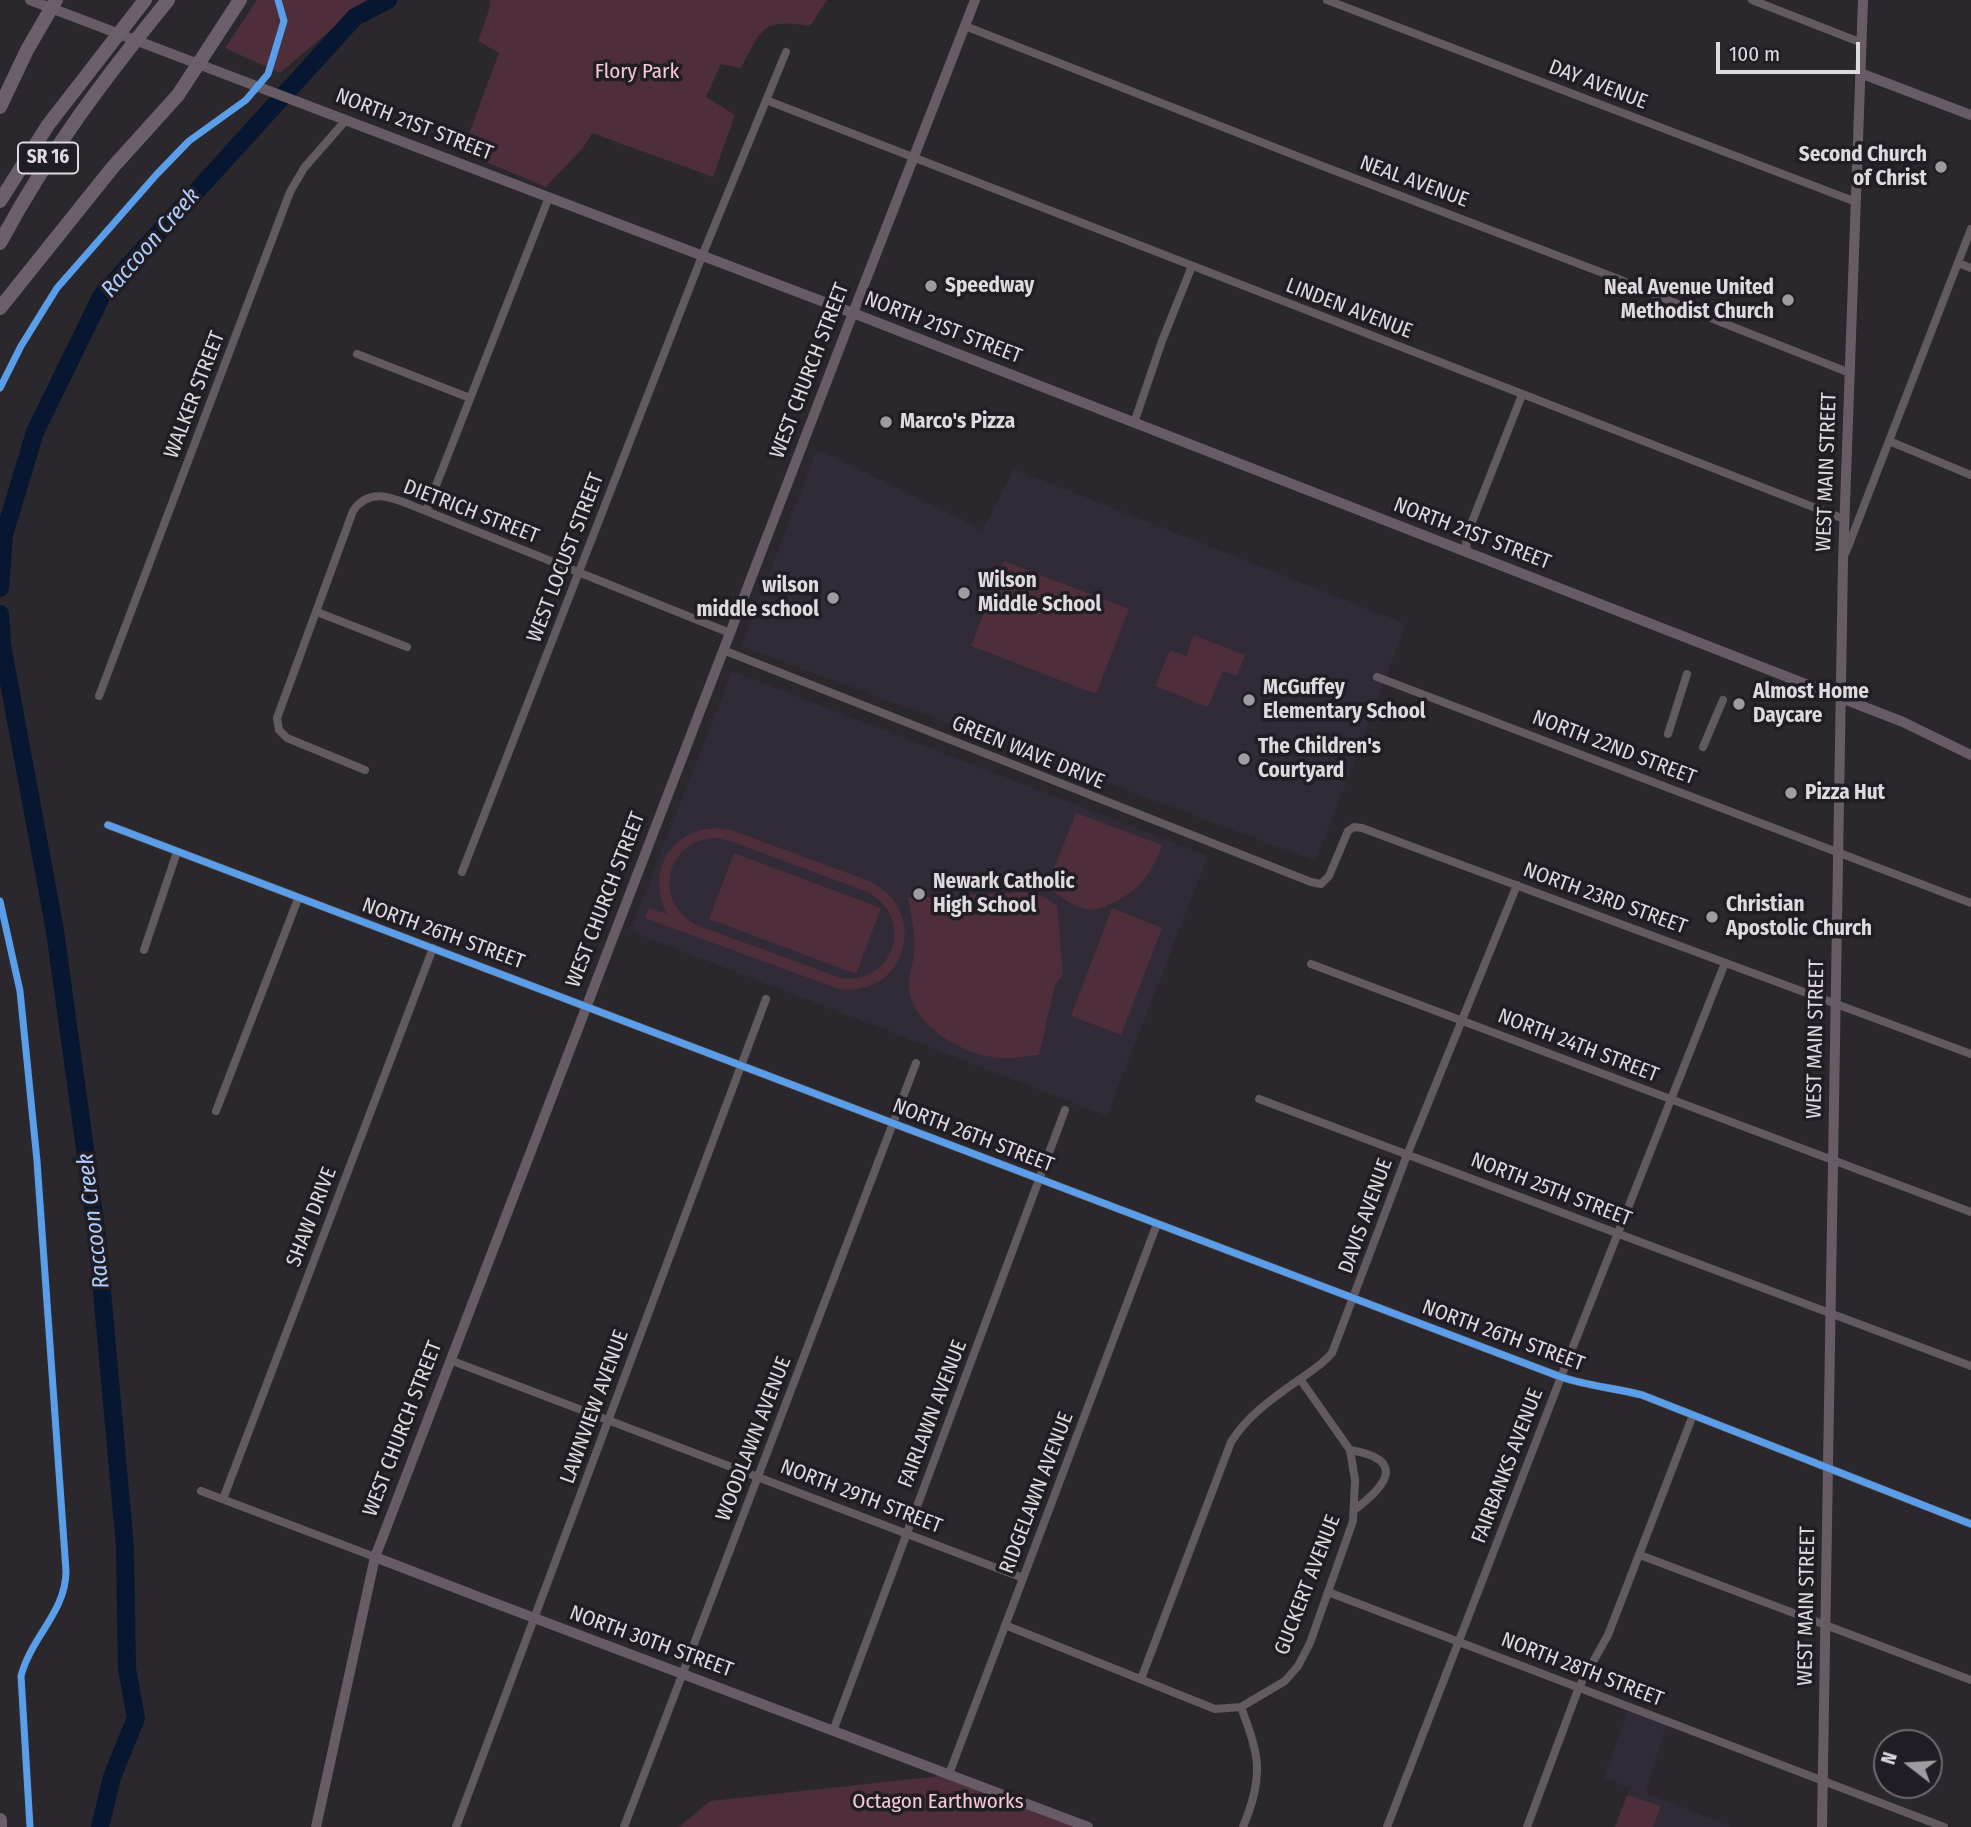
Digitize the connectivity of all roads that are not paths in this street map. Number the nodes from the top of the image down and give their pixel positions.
1 (30, 0) edge
2 (145, 0) edge
3 (168, 0) edge
4 (240, 0) edge
5 (975, 0) edge
6 (1327, 0) edge
7 (1752, 0) edge
8 (1863, 0) edge
9 (53, 4) edge
10 (965, 26) junction
11 (1862, 43) junction
12 (786, 52) dead end
13 (199, 64) junction
14 (1860, 73) junction
15 (766, 100) junction
16 (0, 107) edge
17 (1971, 115) edge
18 (346, 120) junction
19 (913, 159) junction
20 (549, 197) junction
21 (0, 201) edge
22 (1856, 202) junction
23 (1971, 229) edge
24 (0, 243) edge
25 (702, 256) junction
26 (1958, 263) junction
27 (1192, 267) junction
28 (1971, 268) edge
29 (0, 308) edge
30 (853, 313) junction
31 (357, 354) dead end
32 (1850, 373) junction
33 (1522, 395) junction
34 (470, 398) junction
35 (1134, 423) junction
36 (1889, 441) junction
37 (1971, 475) edge
38 (426, 511) junction
39 (1844, 519) junction
40 (1467, 553) junction
41 (1843, 561) junction
42 (579, 573) junction
43 (317, 612) junction
44 (730, 633) junction
45 (407, 647) dead end
46 (723, 650) junction
47 (1688, 674) dead end
48 (1377, 677) dead end
49 (99, 696) dead end
50 (1840, 699) junction
51 (1723, 700) dead end
52 (1668, 734) dead end
53 (1703, 747) dead end
54 (1971, 755) edge
55 (365, 770) dead end
56 (108, 825) dead end
57 (1362, 828) joint
58 (177, 852) junction
59 (1838, 853) junction
60 (462, 872) dead end
61 (1517, 886) junction
62 (298, 899) junction
63 (1971, 904) edge
64 (433, 948) junction
65 (144, 950) dead end
66 (1725, 963) junction
67 (1311, 964) dead end
68 (766, 999) dead end
69 (1835, 1004) junction
70 (586, 1007) junction
71 (1462, 1021) junction
72 (1971, 1054) edge
73 (916, 1063) dead end
74 (741, 1066) junction
75 (1259, 1099) dead end
76 (1671, 1100) junction
77 (1065, 1110) dead end
78 (216, 1111) dead end
79 (892, 1124) junction
80 (1407, 1155) junction
81 (1833, 1160) junction
82 (1040, 1179) junction
83 (1971, 1212) edge
84 (1157, 1224) junction
85 (1617, 1234) junction
86 (1354, 1299) junction
87 (1830, 1314) junction
88 (450, 1360) junction
89 (1971, 1366) edge
90 (1561, 1377) junction
91 (1300, 1379) junction
92 (1693, 1415) junction
93 (608, 1420) junction
94 (1350, 1450) junction
95 (1828, 1469) junction
96 (758, 1477) junction
97 (201, 1491) dead end
98 (223, 1499) junction
99 (1354, 1510) junction
100 (1971, 1524) edge
101 (907, 1534) junction
102 (1640, 1555) junction
103 (374, 1557) junction
104 (1023, 1578) junction
105 (1328, 1592) junction
106 (534, 1620) junction
107 (1005, 1625) junction
108 (1826, 1625) junction
109 (1458, 1642) junction
110 (683, 1674) junction
111 (1141, 1679) junction
112 (1971, 1680) edge
113 (1580, 1687) junction
114 (1241, 1707) junction
115 (833, 1731) junction
116 (950, 1774) junction
117 (1823, 1780) junction
118 (0, 1820) edge
119 (1, 1827) edge
120 (316, 1827) edge
121 (456, 1827) edge
122 (624, 1827) edge
123 (1088, 1827) edge
124 (1243, 1827) edge
125 (1387, 1827) edge
126 (1527, 1827) edge
127 (1822, 1827) edge
128 (1944, 1827) edge

1 - 9 main road, NORTH 21ST STREET
2 - 21 highway, SR 16
3 - 24 highway, SR 16
4 - 13 highway
5 - 10 main road, WEST CHURCH STREET
6 - 22 street, DAY AVENUE
7 - 11 street
8 - 11 main road, WEST MAIN STREET
9 - 13 main road, NORTH 21ST STREET
9 - 16 highway
10 - 19 main road, WEST CHURCH STREET
10 - 32 street, NEAL AVENUE
11 - 14 main road, WEST MAIN STREET
12 - 15 street, WEST LOCUST STREET
13 - 18 main road, NORTH 21ST STREET
13 - 29 highway
14 - 17 main road
14 - 22 main road, WEST MAIN STREET
15 - 19 street, LINDEN AVENUE
15 - 25 street, WEST LOCUST STREET
18 - 20 main road, NORTH 21ST STREET
18 - 49 street, WALKER STREET
19 - 27 street, LINDEN AVENUE
19 - 30 main road, WEST CHURCH STREET
20 - 25 main road, NORTH 21ST STREET
20 - 34 street
22 - 32 main road, WEST MAIN STREET
23 - 26 street
25 - 30 main road, NORTH 21ST STREET
25 - 42 street, WEST LOCUST STREET
26 - 28 street
26 - 36 street
27 - 33 street, LINDEN AVENUE
27 - 35 street
30 - 35 main road, NORTH 21ST STREET
30 - 44 main road, WEST CHURCH STREET
31 - 34 street
32 - 39 main road, WEST MAIN STREET
33 - 39 street, LINDEN AVENUE
33 - 40 street
34 - 38 street
35 - 40 main road, NORTH 21ST STREET
36 - 37 street
36 - 41 street
38 - 42 street, DIETRICH STREET
38 - 43 street, DIETRICH STREET
39 - 41 main road, WEST MAIN STREET
40 - 50 main road, NORTH 21ST STREET
41 - 50 main road, WEST MAIN STREET
42 - 44 street, DIETRICH STREET
42 - 60 street, WEST LOCUST STREET
43 - 45 street
43 - 55 street, DIETRICH STREET
44 - 46 main road, WEST CHURCH STREET
46 - 57 street, GREEN WAVE DRIVE
46 - 70 main road, WEST CHURCH STREET
47 - 52 street
48 - 59 street, NORTH 22ND STREET
50 - 54 main road, NORTH 21ST STREET
50 - 59 main road, WEST MAIN STREET
51 - 53 street
56 - 58 street, NORTH 26TH STREET
57 - 61 street, NORTH 23RD STREET
58 - 62 street, NORTH 26TH STREET
58 - 65 street
59 - 63 street, NORTH 22ND STREET
59 - 69 main road, WEST MAIN STREET
61 - 66 street, NORTH 23RD STREET
61 - 71 street, DAVIS AVENUE
62 - 64 street, NORTH 26TH STREET
62 - 78 street
64 - 70 street, NORTH 26TH STREET
64 - 98 street, SHAW DRIVE
66 - 69 street, NORTH 23RD STREET
66 - 76 street, FAIRBANKS AVENUE
67 - 71 street, NORTH 24TH STREET
68 - 74 street, LAWNVIEW AVENUE
69 - 72 street, NORTH 23RD STREET
69 - 81 main road, WEST MAIN STREET
70 - 74 street, NORTH 26TH STREET
70 - 88 main road, WEST CHURCH STREET
71 - 76 street, NORTH 24TH STREET
71 - 80 street, DAVIS AVENUE
73 - 79 street, WOODLAWN AVENUE
74 - 79 street, NORTH 26TH STREET
74 - 93 street, LAWNVIEW AVENUE
75 - 80 street, NORTH 25TH STREET
76 - 81 street, NORTH 24TH STREET
76 - 85 street, FAIRBANKS AVENUE
77 - 82 street, FAIRLAWN AVENUE
79 - 82 street, NORTH 26TH STREET
79 - 96 street, WOODLAWN AVENUE
80 - 85 street, NORTH 25TH STREET
80 - 86 street, DAVIS AVENUE
81 - 83 street, NORTH 24TH STREET
81 - 87 main road, WEST MAIN STREET
82 - 84 street, NORTH 26TH STREET
82 - 101 street, FAIRLAWN AVENUE
84 - 86 street, NORTH 26TH STREET
84 - 104 street, RIDGELAWN AVENUE
85 - 87 street, NORTH 25TH STREET
85 - 90 street, FAIRBANKS AVENUE
86 - 90 street, NORTH 26TH STREET
86 - 91 street, DAVIS AVENUE
87 - 89 street, NORTH 25TH STREET
87 - 95 main road, WEST MAIN STREET
88 - 93 street, NORTH 29TH STREET
88 - 103 main road, WEST CHURCH STREET
90 - 92 street, NORTH 26TH STREET
90 - 109 street, FAIRBANKS AVENUE
91 - 94 street, GUCKERT AVENUE
91 - 111 street, DAVIS AVENUE
92 - 95 street, NORTH 26TH STREET
92 - 102 street
93 - 96 street, NORTH 29TH STREET
93 - 106 street, LAWNVIEW AVENUE
94 - 99 street, GUCKERT AVENUE
94 - 99 street
95 - 100 street, NORTH 26TH STREET
95 - 108 main road, WEST MAIN STREET
96 - 101 street, NORTH 29TH STREET
96 - 110 street, WOODLAWN AVENUE
97 - 98 street, NORTH 30TH STREET
98 - 103 street, NORTH 30TH STREET
99 - 105 street, GUCKERT AVENUE
101 - 104 street, NORTH 29TH STREET
101 - 115 street, FAIRLAWN AVENUE
102 - 108 street
102 - 113 street
103 - 106 main road, NORTH 30TH STREET
103 - 120 main road, WEST CHURCH STREET
104 - 107 street, RIDGELAWN AVENUE
105 - 109 street, NORTH 28TH STREET
105 - 114 street, GUCKERT AVENUE
106 - 110 main road, NORTH 30TH STREET
106 - 121 street, LAWNVIEW AVENUE
107 - 111 street
107 - 116 street, RIDGELAWN AVENUE
108 - 112 street
108 - 117 main road, WEST MAIN STREET
109 - 113 street, NORTH 28TH STREET
109 - 125 street, FAIRBANKS AVENUE
110 - 115 main road, NORTH 30TH STREET
110 - 122 street, WOODLAWN AVENUE
111 - 114 street
113 - 117 street, NORTH 28TH STREET
113 - 126 street
114 - 124 street
115 - 116 main road, NORTH 30TH STREET
116 - 123 main road, NORTH 30TH STREET
117 - 127 main road, WEST MAIN STREET
117 - 128 street, NORTH 28TH STREET
118 - 119 highway

